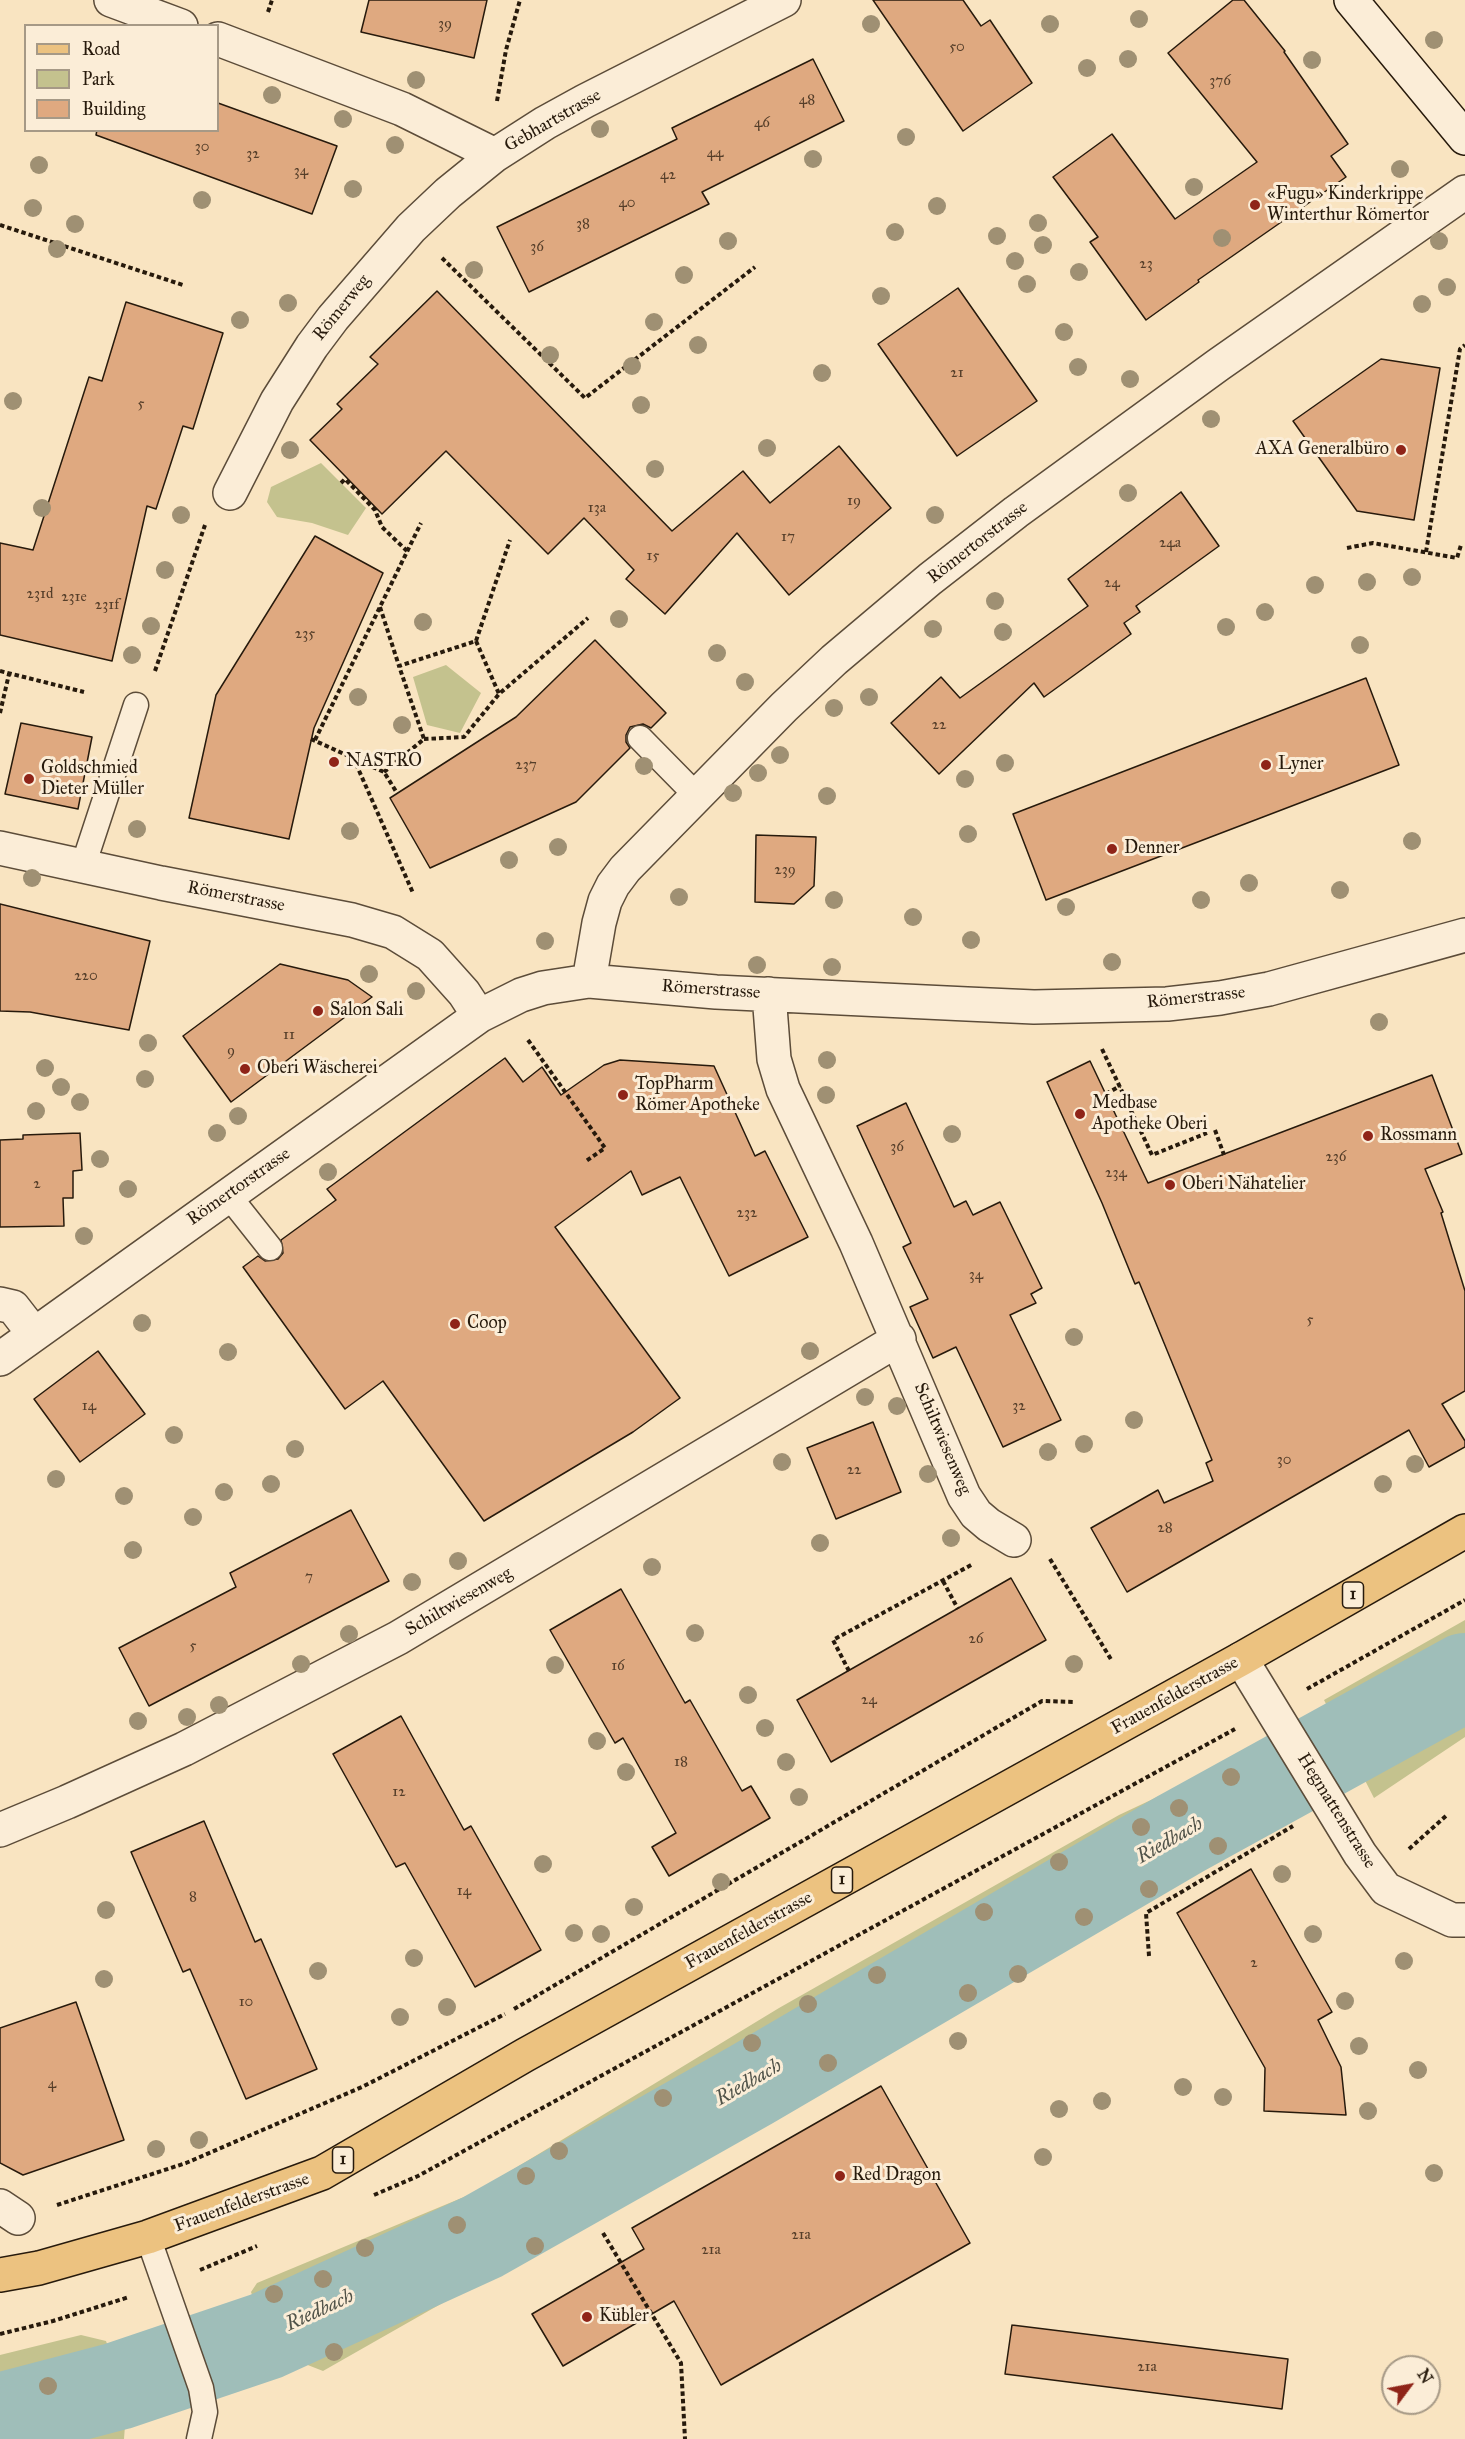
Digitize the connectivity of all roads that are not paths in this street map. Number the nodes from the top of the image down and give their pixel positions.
1 (111, 0) edge
2 (784, 0) edge
3 (1351, 0) edge
4 (176, 24) edge
5 (219, 39) edge
6 (1465, 138) edge
7 (495, 155) junction
8 (1465, 192) edge
9 (230, 493) road end
10 (136, 705) road end
11 (640, 738) dead end
12 (697, 796) junction
13 (0, 848) edge
14 (83, 866) junction
15 (1465, 935) edge
16 (589, 981) junction
17 (769, 994) junction
18 (479, 1016) junction
19 (228, 1195) junction
20 (270, 1248) dead end
21 (0, 1304) edge
22 (34, 1334) junction
23 (899, 1339) junction
24 (0, 1359) edge
25 (1465, 1531) edge
26 (1014, 1540) road end
27 (1241, 1659) junction
28 (0, 1830) edge
29 (1465, 1920) edge
30 (148, 2237) junction
31 (0, 2275) edge
32 (199, 2439) edge

1 - 4 street
2 - 7 street, Gebhartstrasse
3 - 6 street
5 - 7 street, Gebhartstrasse
7 - 9 street, Römerweg
8 - 12 street, Römertorstrasse
10 - 14 lane
11 - 12 lane
12 - 16 street, Römertorstrasse
13 - 14 street, Römerstrasse
14 - 18 street, Römerstrasse
15 - 17 street, Römerstrasse
16 - 17 street, Römerstrasse
16 - 18 street, Römerstrasse
17 - 23 street, Schiltwiesenweg
18 - 19 street, Römertorstrasse
19 - 20 lane
19 - 22 street, Römertorstrasse
21 - 22 street
22 - 24 street, Römertorstrasse
23 - 26 street, Schiltwiesenweg
23 - 28 street, Schiltwiesenweg
25 - 27 main road, Frauenfelderstrasse / 1
27 - 29 street, Hegmattenstrasse
27 - 30 main road, Frauenfelderstrasse / 1
30 - 31 main road, Frauenfelderstrasse / 1
30 - 32 lane

